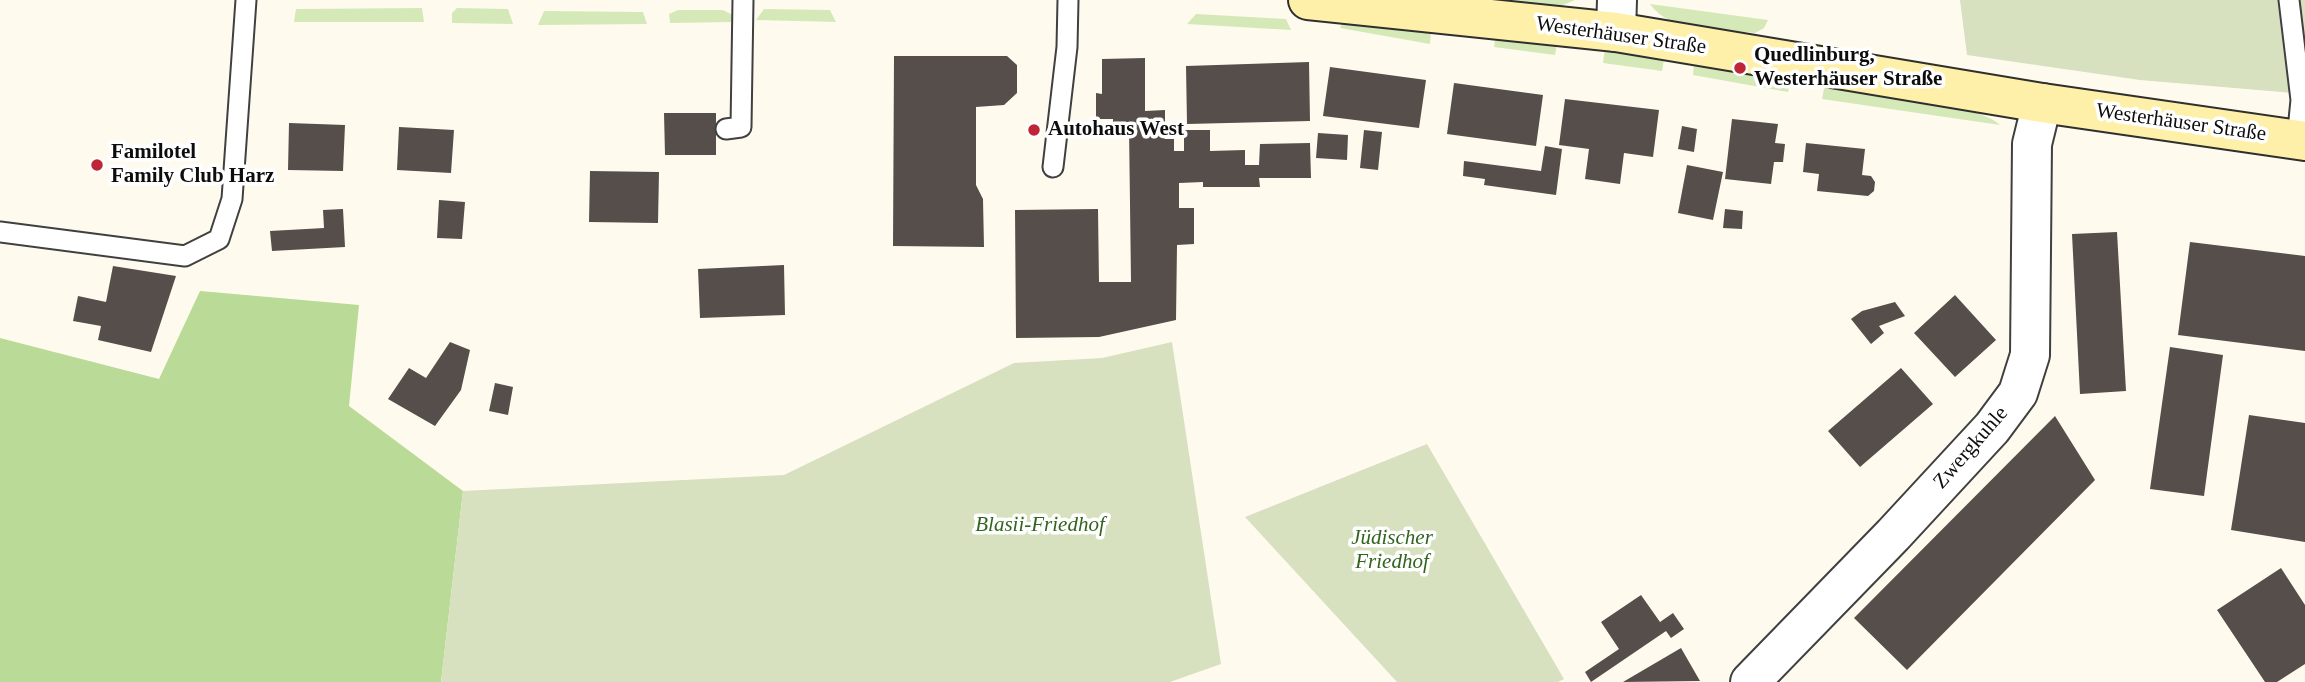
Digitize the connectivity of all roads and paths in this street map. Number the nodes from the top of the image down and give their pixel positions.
1 (246, 0) edge
2 (743, 0) edge
3 (1068, 0) edge
4 (1308, 0) edge
5 (2289, 0) edge
6 (1617, 16) edge
7 (2042, 103) junction
8 (726, 129) dead end
9 (2301, 141) edge
10 (1054, 167) dead end
11 (0, 232) edge
12 (1750, 682) edge

1 - 11 lane
2 - 8 lane
3 - 10 lane
4 - 6 main road, Westerhäuser Straße
5 - 9 lane
6 - 7 main road, Westerhäuser Straße
7 - 9 main road, Westerhäuser Straße
7 - 12 street, Zwergkuhle

